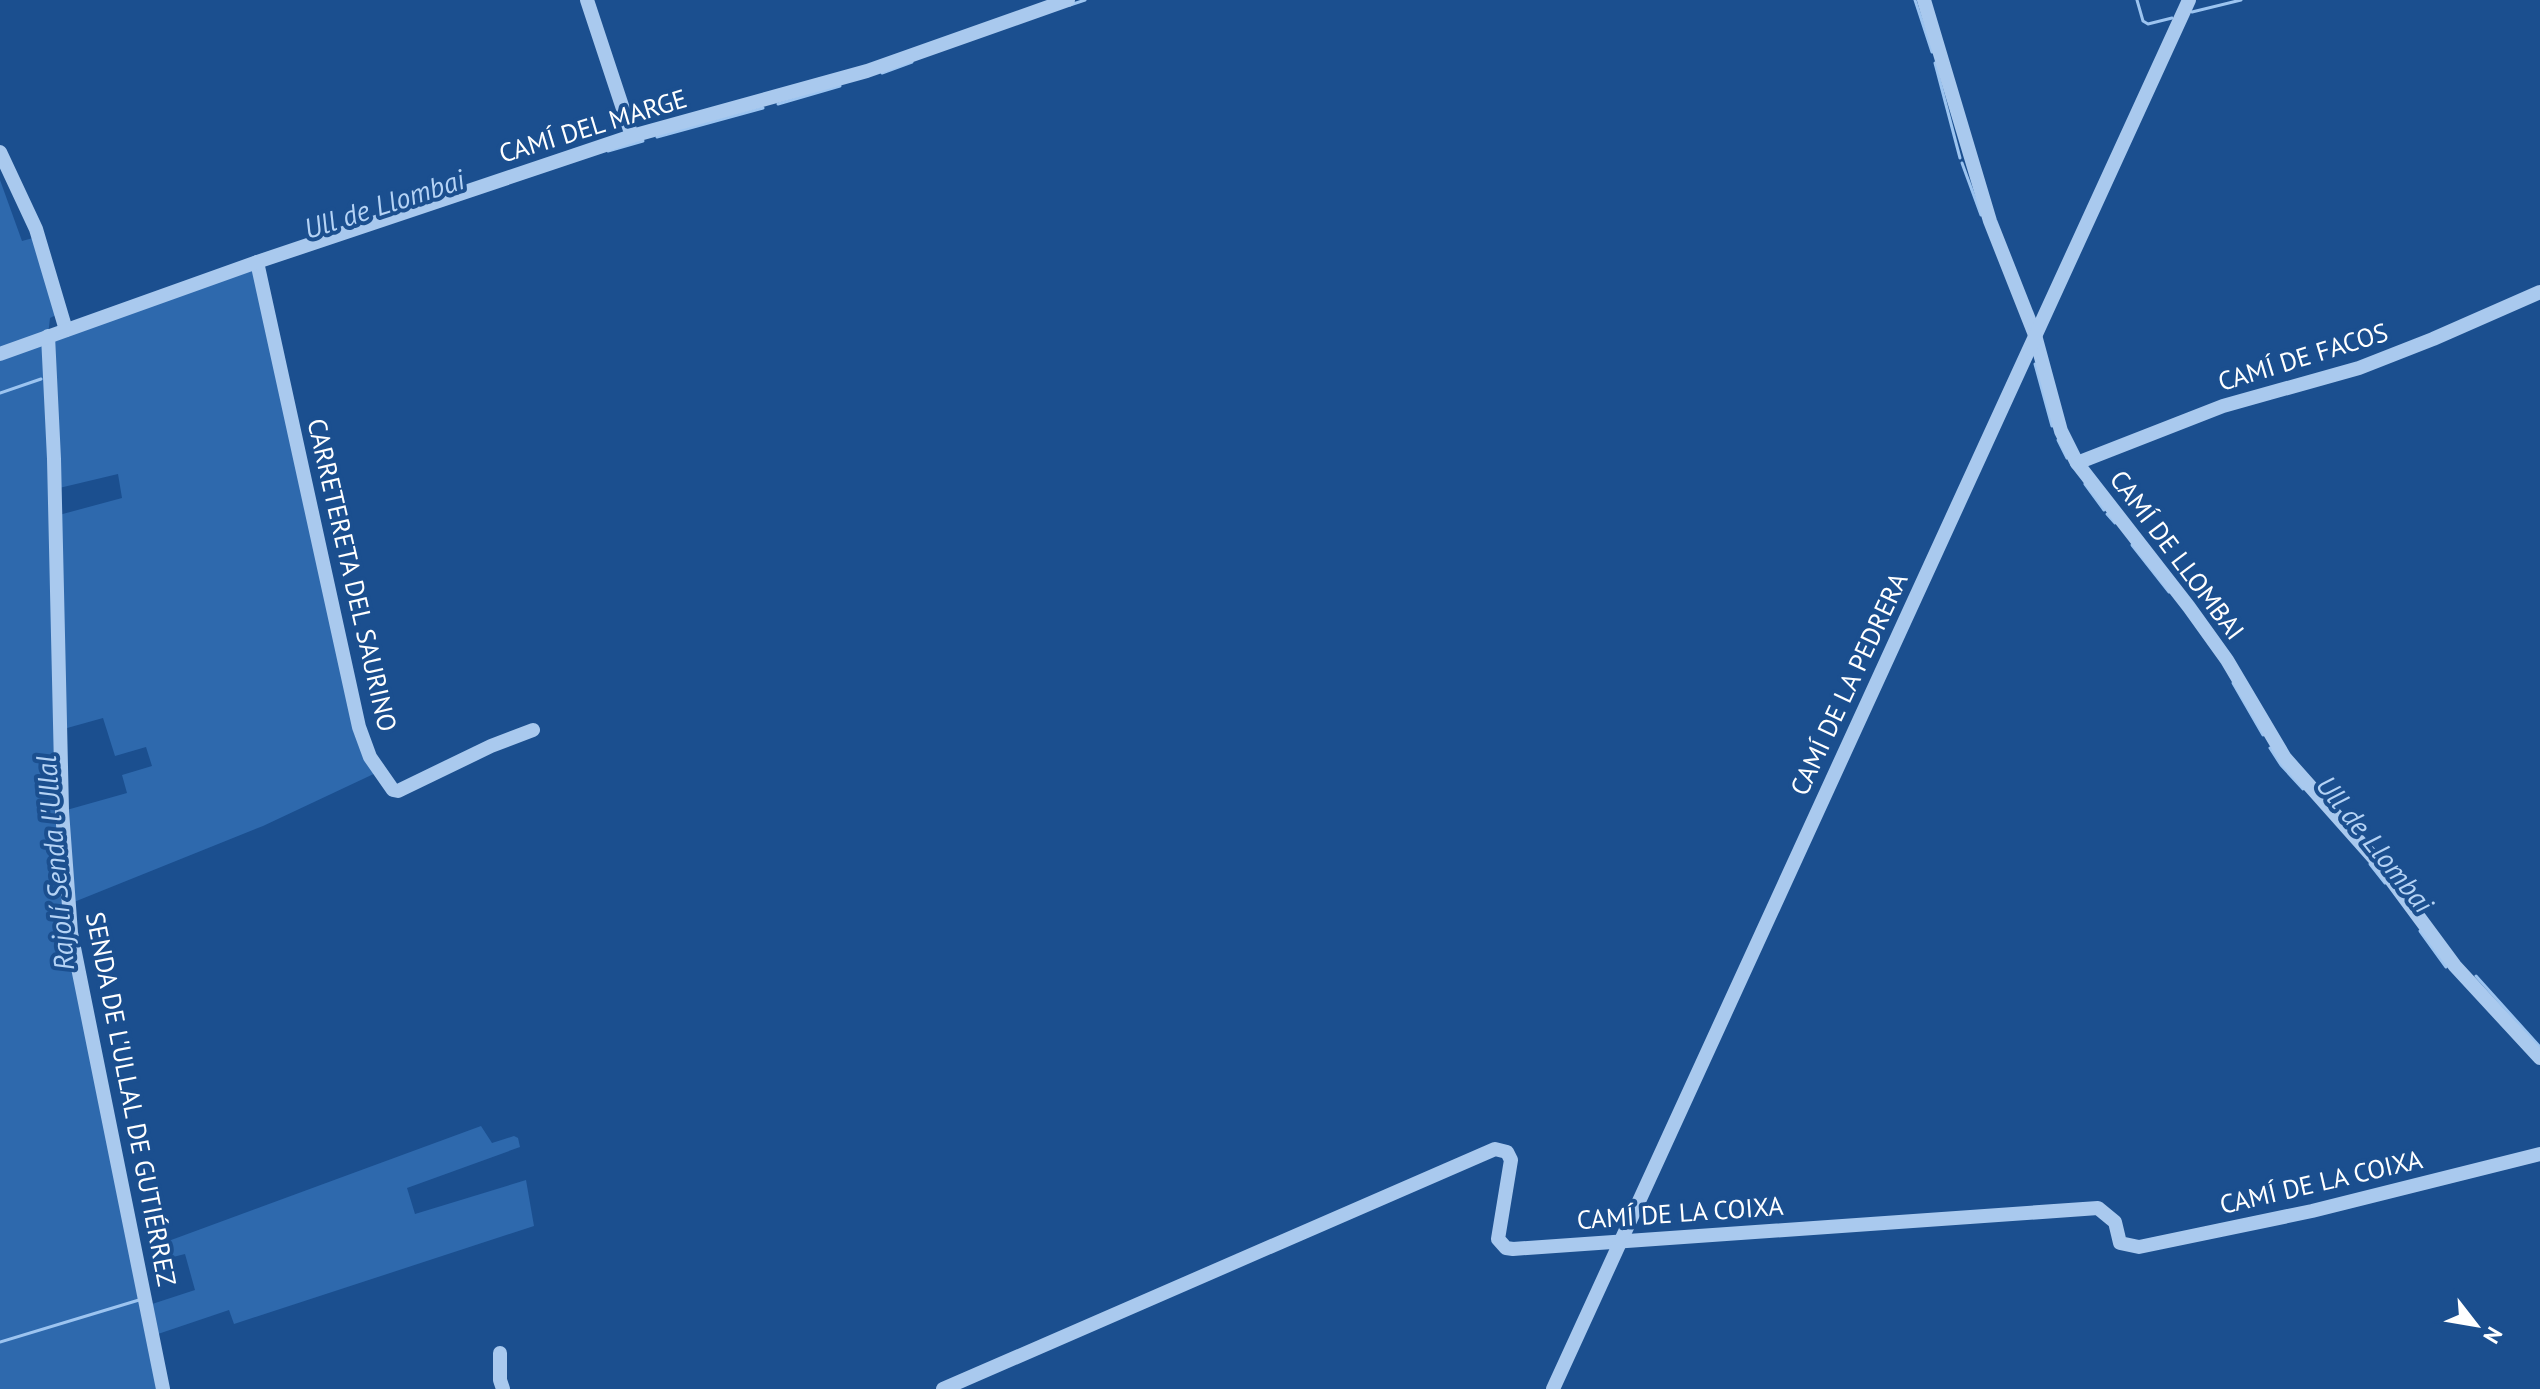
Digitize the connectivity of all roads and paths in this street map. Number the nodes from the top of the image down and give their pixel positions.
1 (587, 0) edge
2 (1068, 0) edge
3 (1924, 0) edge
4 (2189, 0) edge
5 (632, 136) junction
6 (0, 152) edge
7 (257, 262) junction
8 (2540, 292) edge
9 (66, 330) junction
10 (2035, 335) junction
11 (48, 336) junction
12 (0, 354) edge
13 (2077, 463) junction
14 (533, 730) dead end
15 (2540, 1058) edge
16 (2540, 1154) edge
17 (1620, 1241) junction
18 (500, 1353) dead end
19 (163, 1389) edge
20 (503, 1389) edge
21 (943, 1389) edge
22 (1553, 1389) edge

1 - 5 street
2 - 5 street, CAMÍ DEL MARGE
3 - 10 street, CAMÍ DE LLOMBAI
4 - 10 street, CAMÍ DE LA PEDRERA
5 - 7 street, CAMÍ DEL MARGE
6 - 9 street
7 - 9 street, CAMÍ DEL MARGE
7 - 14 street, CARRETERETA DEL SAURINO
8 - 13 street, CAMÍ DE FACOS
9 - 11 street, CAMÍ DEL MARGE
10 - 13 street, CAMÍ DE LLOMBAI
10 - 17 street, CAMÍ DE LA PEDRERA
11 - 12 street, CAMÍ DEL MARGE
11 - 19 street, SENDA DE L'ULLAL DE GUTIÉRREZ
13 - 15 street, CAMÍ DE LLOMBAI
16 - 17 street, CAMÍ DE LA COIXA
17 - 21 street, CAMÍ DE LA COIXA
17 - 22 street, CAMÍ DE LA PEDRERA
18 - 20 street

